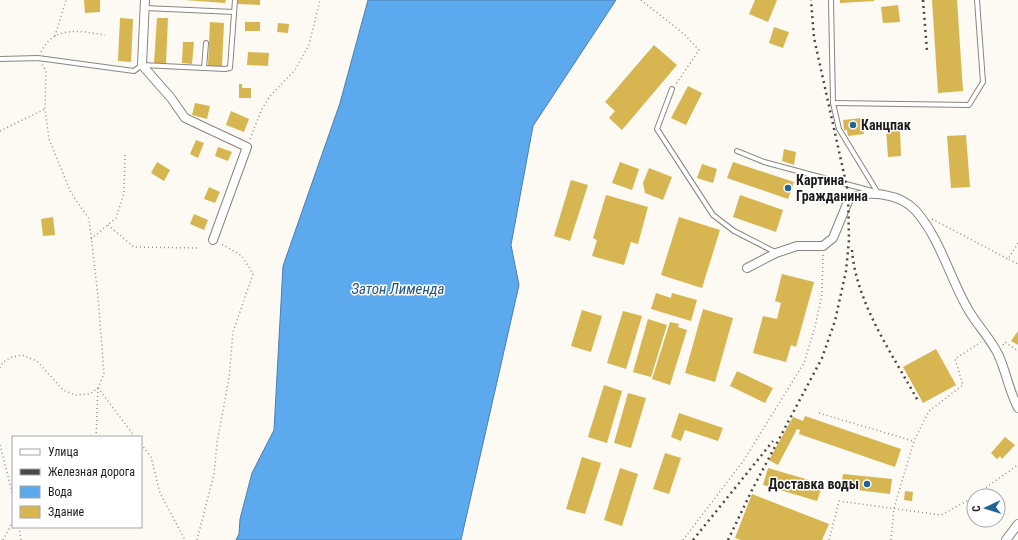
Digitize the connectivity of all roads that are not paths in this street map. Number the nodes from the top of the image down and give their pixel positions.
1 (235, 0) edge
2 (831, 0) edge
3 (977, 0) edge
4 (145, 4) edge
5 (234, 12) junction
6 (206, 44) dead end
7 (0, 59) edge
8 (142, 65) junction
9 (204, 68) junction
10 (672, 89) road end
11 (834, 103) junction
12 (737, 151) dead end
13 (878, 193) junction
14 (213, 240) road end
15 (776, 252) junction
16 (747, 268) dead end
17 (1018, 408) edge
18 (1018, 524) edge
19 (1006, 540) edge

1 - 5 lane
2 - 11 lane
3 - 11 lane
4 - 5 lane
4 - 8 street
5 - 9 lane
6 - 9 lane
7 - 8 lane
8 - 9 lane
8 - 14 street
10 - 15 lane
11 - 13 lane
12 - 13 lane
13 - 15 street
13 - 17 street
15 - 16 street
18 - 19 street

